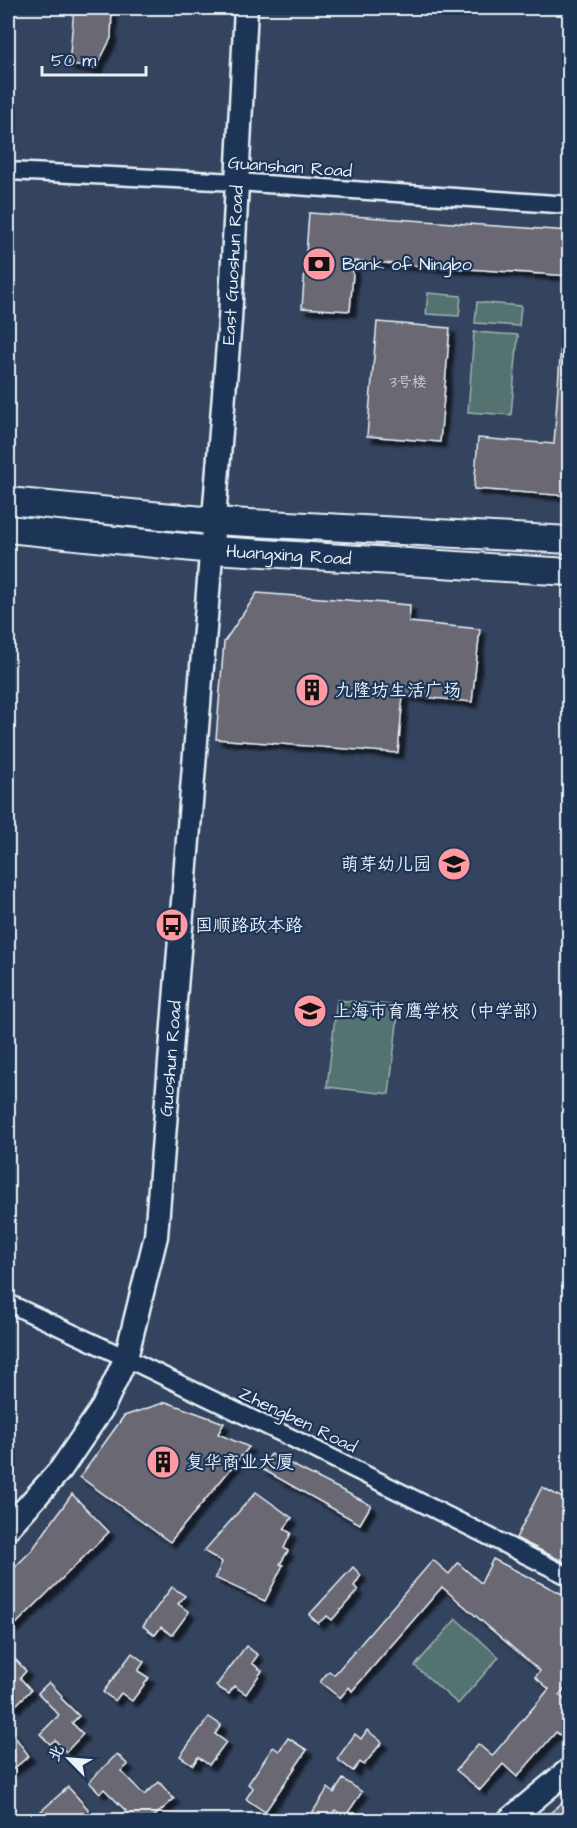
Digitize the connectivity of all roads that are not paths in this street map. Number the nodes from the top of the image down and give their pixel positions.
1 (246, 8) edge
2 (8, 171) edge
3 (237, 182) junction
4 (570, 205) edge
5 (8, 501) edge
6 (213, 521) junction
7 (8, 529) edge
8 (570, 540) edge
9 (213, 550) junction
10 (570, 572) edge
11 (8, 1303) edge
12 (126, 1358) junction
13 (8, 1528) edge
14 (570, 1577) edge
15 (570, 1769) edge
16 (509, 1821) edge

1 - 3 street, East Guoshun Road
2 - 3 street, Guanshan Road
3 - 4 street, Guanshan Road
3 - 6 street, East Guoshun Road
5 - 6 main road, Huangxing Road
6 - 8 main road, Huangxing Road
6 - 9 street, East Guoshun Road
7 - 9 main road, Huangxing Road
9 - 10 main road, Huangxing Road
9 - 12 street, Guoshun Road
11 - 12 street, Zhengben Road
12 - 13 street, Guoshun Road
12 - 14 street, Zhengben Road
15 - 16 street

